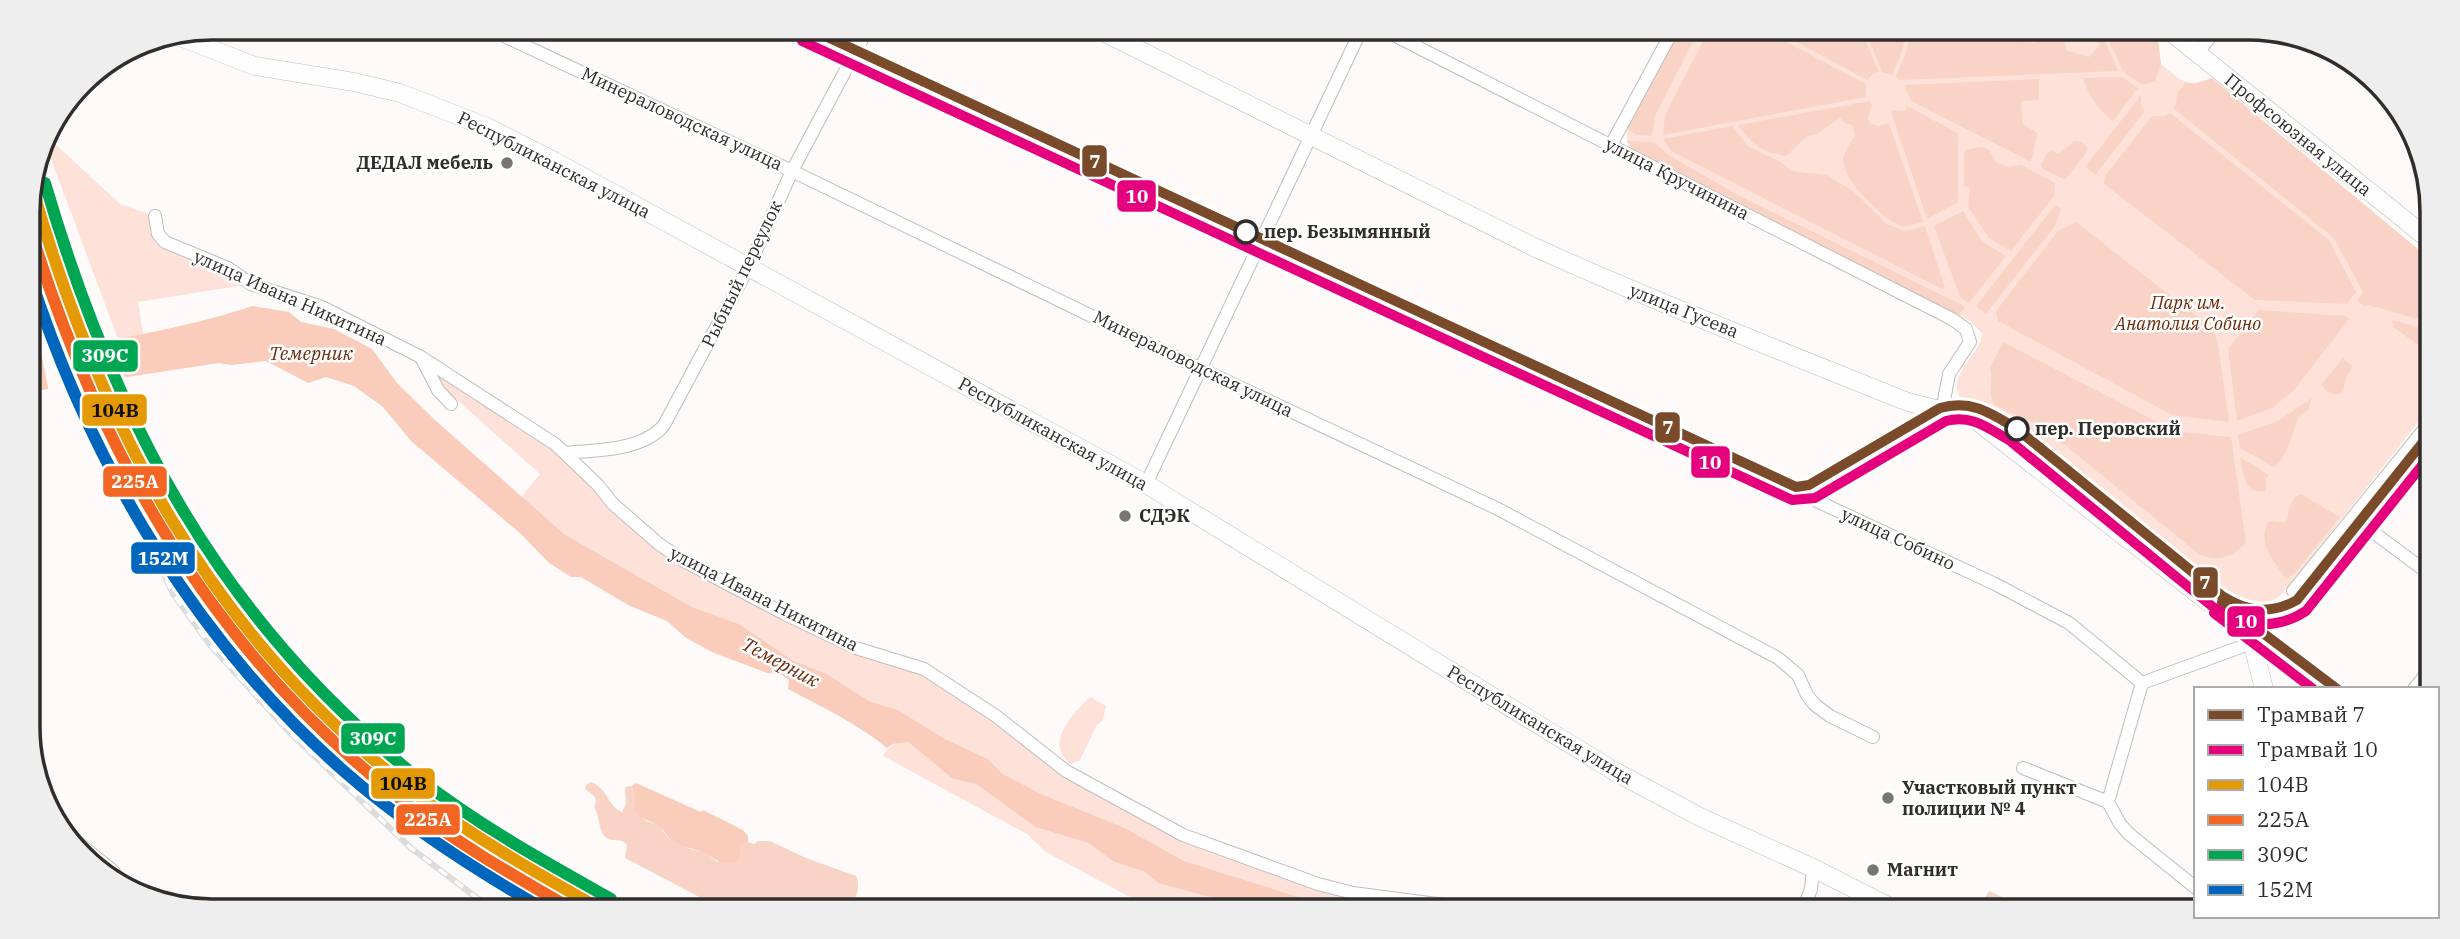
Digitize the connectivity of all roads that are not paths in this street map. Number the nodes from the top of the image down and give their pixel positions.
1 (513, 40) edge
2 (828, 40) edge
3 (862, 40) edge
4 (1119, 40) edge
5 (1356, 40) edge
6 (1404, 40) edge
7 (1668, 40) edge
8 (2180, 40) edge
9 (2208, 40) edge
10 (192, 42) edge
11 (855, 52) junction
12 (2197, 54) junction
13 (1311, 135) junction
14 (1611, 145) junction
15 (792, 171) junction
16 (155, 216) dead end
17 (2420, 232) edge
18 (1261, 240) junction
19 (748, 268) junction
20 (421, 357) junction
21 (1199, 369) junction
22 (451, 404) dead end
23 (1942, 411) junction
24 (2420, 435) edge
25 (565, 453) junction
26 (1146, 484) junction
27 (1800, 494) junction
28 (2353, 517) junction
29 (2420, 567) edge
30 (2293, 591) dead end
31 (2252, 637) junction
32 (2142, 683) junction
33 (2264, 687) edge
34 (2325, 687) edge
35 (1872, 737) dead end
36 (2023, 768) dead end
37 (2108, 802) junction
38 (1813, 868) junction
39 (2194, 886) edge
40 (1397, 898) edge
41 (1808, 898) edge
42 (1873, 898) edge

1 - 15 street, Минераловодская улица
2 - 11 street, улица Собино
3 - 11 street, Рыбный переулок
4 - 13 street, улица Гусева
5 - 13 street
6 - 14 street, улица Кручинина
7 - 14 street
8 - 12 street, Профсоюзная улица
9 - 12 street
10 - 19 street, Республиканская улица
11 - 15 street, Рыбный переулок
11 - 18 street, улица Собино
12 - 17 street, Профсоюзная улица
13 - 18 street
13 - 23 street, улица Гусева
14 - 23 street, улица Кручинина
15 - 19 street, Рыбный переулок
15 - 21 street, Минераловодская улица
16 - 20 street, улица Ивана Никитина
18 - 21 street
18 - 27 street, улица Собино
19 - 25 street, Рыбный переулок
19 - 26 street, Республиканская улица
20 - 22 street
20 - 25 street, улица Ивана Никитина
21 - 26 street
21 - 35 street, Минераловодская улица
23 - 27 street
23 - 31 street, улица Гусева
24 - 28 street
25 - 40 street, улица Ивана Никитина
26 - 38 street, Республиканская улица
27 - 32 street, улица Собино
28 - 29 street
28 - 30 street
31 - 32 street
31 - 33 street
31 - 34 street, улица Гусева
32 - 37 street
36 - 37 street
37 - 39 street
38 - 41 street
38 - 42 street, Республиканская улица

